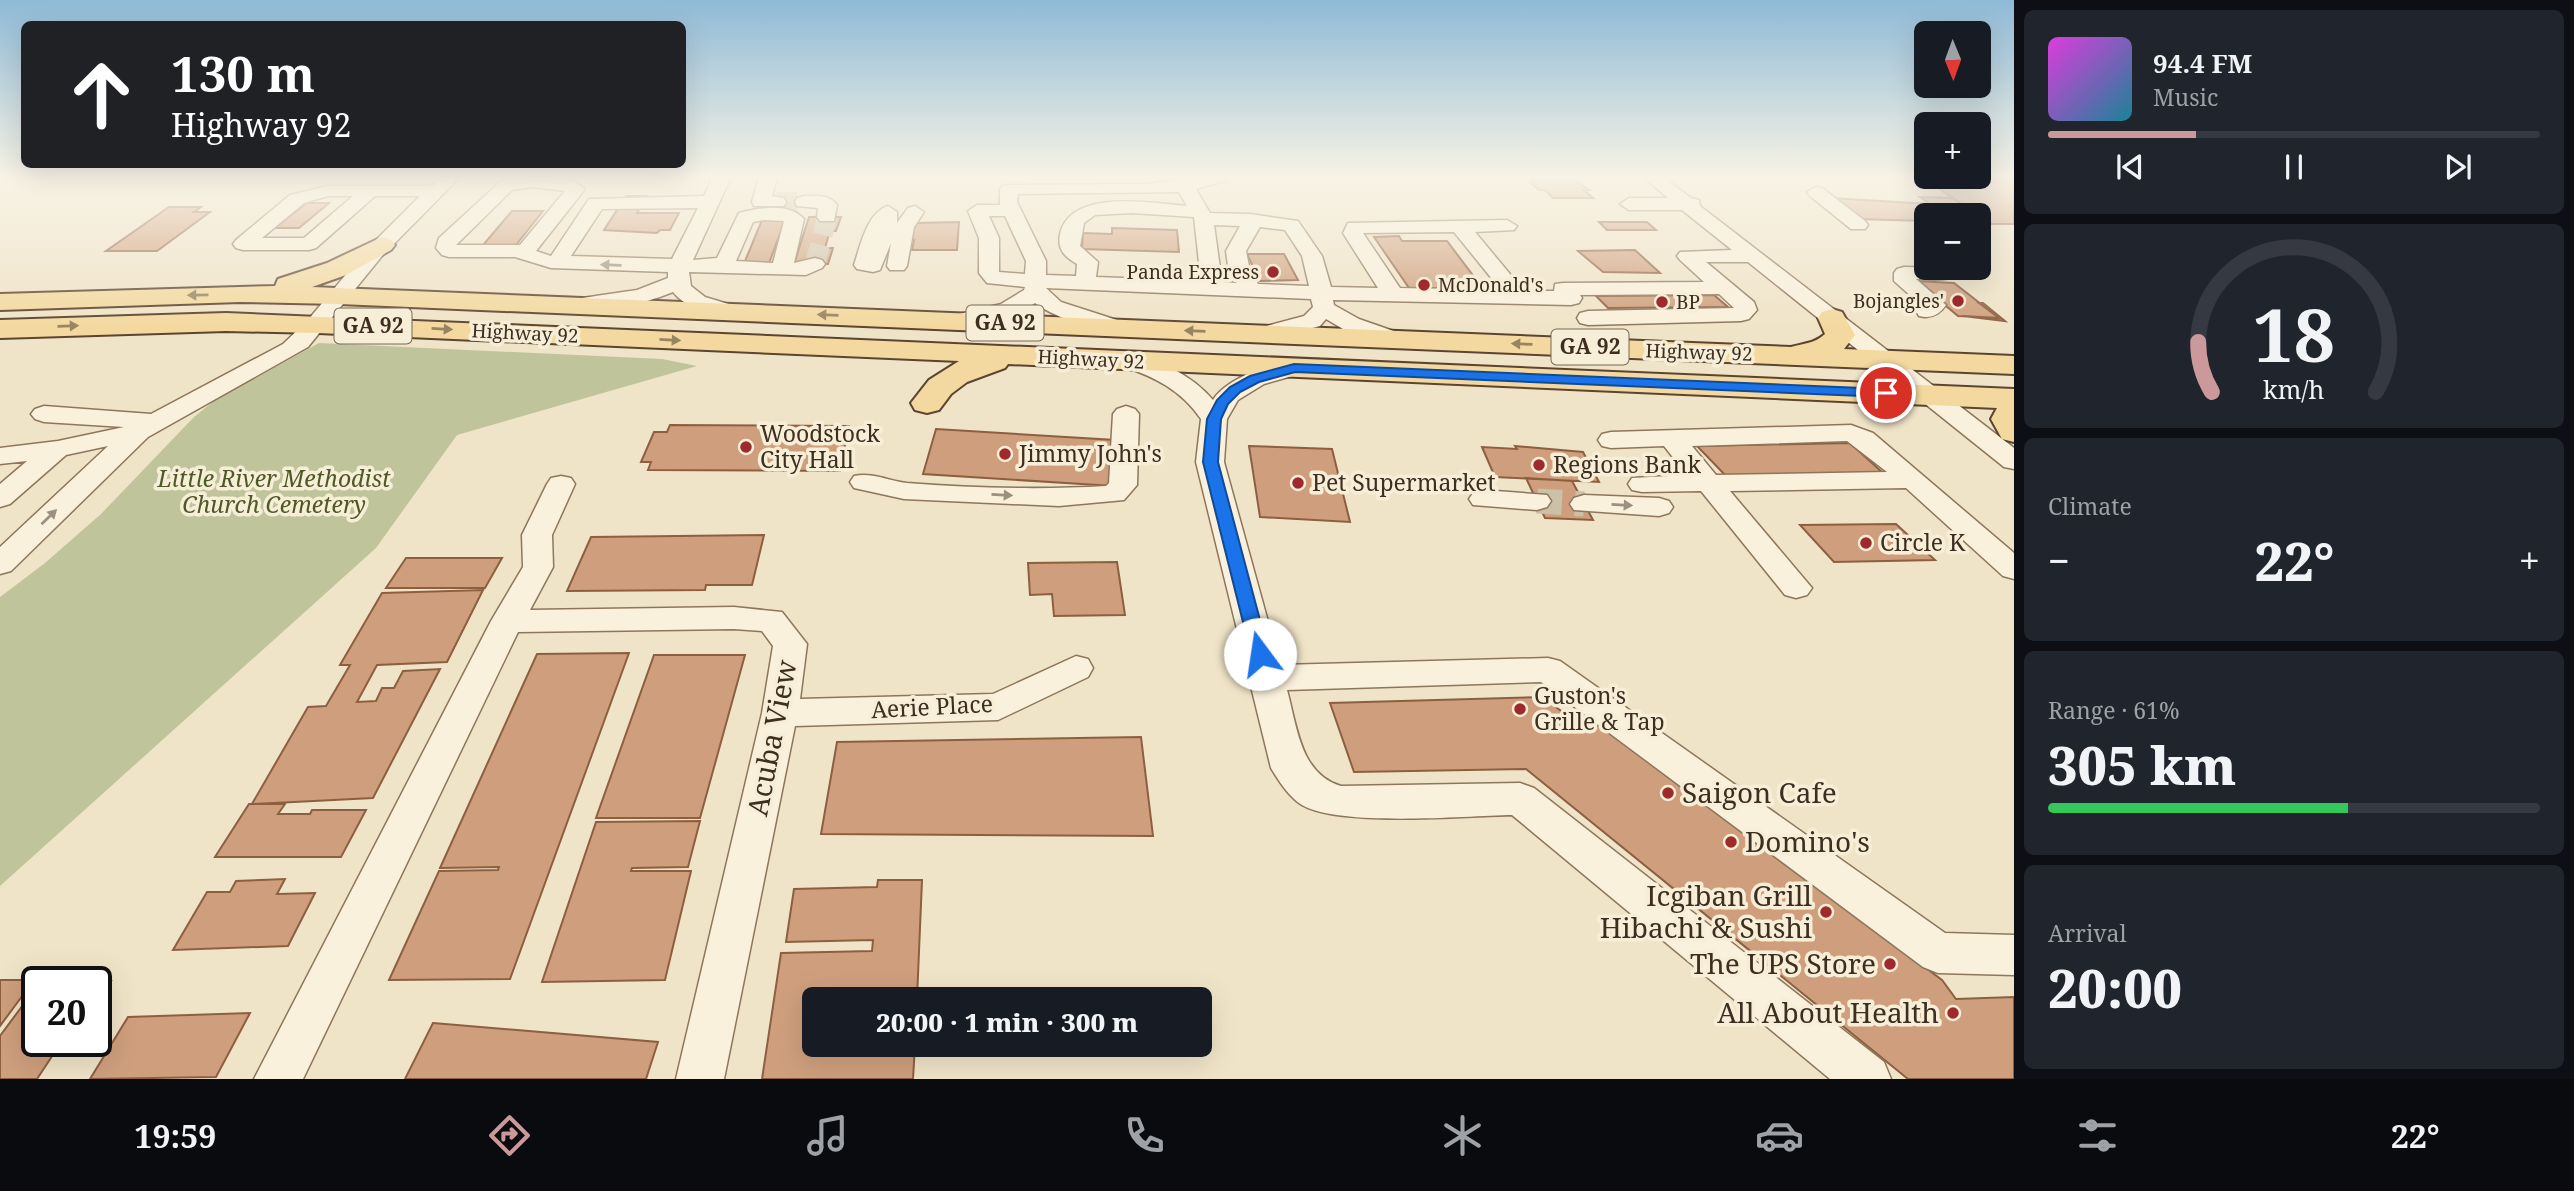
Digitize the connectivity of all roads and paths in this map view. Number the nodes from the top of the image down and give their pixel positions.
1 (263, 227) edge
2 (328, 227) edge
3 (400, 227) edge
4 (462, 227) edge
5 (544, 227) edge
6 (579, 227) edge
7 (702, 227) edge
8 (741, 227) edge
9 (792, 227) edge
10 (878, 227) edge
11 (904, 227) edge
12 (984, 227) edge
13 (1020, 227) edge
14 (1072, 227) edge
15 (1204, 227) edge
16 (1251, 227) edge
17 (1293, 227) edge
18 (1358, 227) edge
19 (1429, 227) edge
20 (1476, 227) edge
21 (1716, 227) edge
22 (1738, 227) edge
23 (1461, 228) junction
24 (382, 245) junction
25 (524, 251) junction
26 (1752, 256) junction
27 (557, 262) junction
28 (816, 264) dead end
29 (880, 266) joint
30 (782, 269) junction
31 (686, 272) junction
32 (1086, 273) junction
33 (1914, 273) edge
34 (1035, 287) junction
35 (1724, 288) junction
36 (1212, 289) junction
37 (1251, 290) junction
38 (240, 295) junction
39 (340, 296) junction
40 (1394, 296) junction
41 (1517, 296) junction
42 (1322, 300) junction
43 (0, 302) edge
44 (581, 305) junction
45 (727, 311) junction
46 (1927, 311) dead end
47 (1588, 318) dead end
48 (1832, 318) junction
49 (959, 321) junction
50 (318, 324) junction
51 (1115, 327) junction
52 (0, 329) edge
53 (1263, 334) junction
54 (1394, 339) junction
55 (868, 349) junction
56 (1893, 353) junction
57 (1021, 356) junction
58 (1786, 356) junction
59 (1130, 361) junction
60 (2014, 365) edge
61 (1294, 368) junction
62 (2014, 379) edge
63 (1946, 384) junction
64 (2014, 399) edge
65 (2014, 406) edge
66 (44, 414) dead end
67 (1126, 414) dead end
68 (1214, 419) junction
69 (149, 426) junction
70 (2014, 432) edge
71 (1671, 438) junction
72 (1611, 440) dead end
73 (2014, 440) edge
74 (58, 449) junction
75 (0, 456) edge
76 (2014, 461) edge
77 (1913, 480) junction
78 (864, 482) dead end
79 (562, 484) dead end
80 (1643, 484) dead end
81 (1708, 484) junction
82 (0, 498) edge
83 (1483, 499) dead end
84 (1537, 501) tunnel mouth
85 (1584, 503) tunnel mouth
86 (1659, 507) dead end
87 (0, 564) edge
88 (2014, 569) edge
89 (1796, 588) dead end
90 (507, 621) junction
91 (1076, 668) dead end
92 (1266, 678) junction
93 (780, 713) junction
94 (2014, 955) edge
95 (278, 1079) edge
96 (700, 1079) edge
97 (1867, 1079) edge

1 - 2 street
3 - 24 street
4 - 25 street
5 - 25 street
6 - 27 street
7 - 31 street
8 - 31 street
9 - 30 street
10 - 29 street
11 - 29 street
12 - 34 street
13 - 34 street
14 - 32 street
15 - 36 street
16 - 37 street
17 - 42 street
18 - 40 street
19 - 23 street
20 - 23 street
21 - 26 street
22 - 56 street
23 - 41 street
24 - 38 main road
24 - 39 street
25 - 27 street
26 - 35 street
26 - 48 street
31 -> 27 street
28 - 30 street
30 - 31 street
31 - 44 street
31 - 45 street
32 - 34 street
32 - 36 street
33 - 46 street
34 - 49 street
34 - 51 street
35 - 41 street
35 - 47 street
36 - 37 street
37 - 42 street
38 - 39 main road, Highway 92 / GA 92
38 -> 43 main road, Highway 92 / GA 92
39 - 44 main road, Highway 92 / GA 92
39 - 50 street
40 - 41 street
40 - 42 street
42 - 53 street
42 - 54 street
44 - 45 main road, Highway 92 / GA 92
49 -> 45 main road, Highway 92 / GA 92
48 - 56 street
48 - 58 main road
49 - 51 main road, Highway 92 / GA 92
52 -> 50 main road, Highway 92 / GA 92
50 -> 55 main road, Highway 92 / GA 92
50 - 69 street
53 -> 51 main road, Highway 92 / GA 92
53 - 54 main road, Highway 92 / GA 92
58 -> 54 main road, Highway 92 / GA 92
55 - 57 main road, Highway 92 / GA 92
55 - 57 main road
56 - 58 main road, Highway 92 / GA 92
56 - 63 main road, Highway 92 / GA 92
56 - 63 street
57 - 59 main road, Highway 92 / GA 92
59 - 61 main road, Highway 92 / GA 92
59 - 68 street
60 - 63 main road, Highway 92 / GA 92
61 - 63 main road, Highway 92 / GA 92
61 - 68 street
62 - 63 main road
63 - 64 main road, Highway 92 / GA 92
63 - 73 street
63 - 76 street
65 - 70 main road
66 - 69 street
78 -> 67 street
68 - 92 street
69 - 74 street
87 -> 69 street
71 - 72 street
71 - 77 street
71 - 81 street
74 - 75 street
74 - 82 street
77 - 81 street
77 - 88 street
79 - 90 street
80 - 81 street
81 - 89 lane
83 - 84 street
85 -> 86 street
90 - 93 street, Acuba View
90 - 95 street
91 - 93 street, Aerie Place
92 - 94 street
92 - 97 street
93 - 96 street, Acuba View

